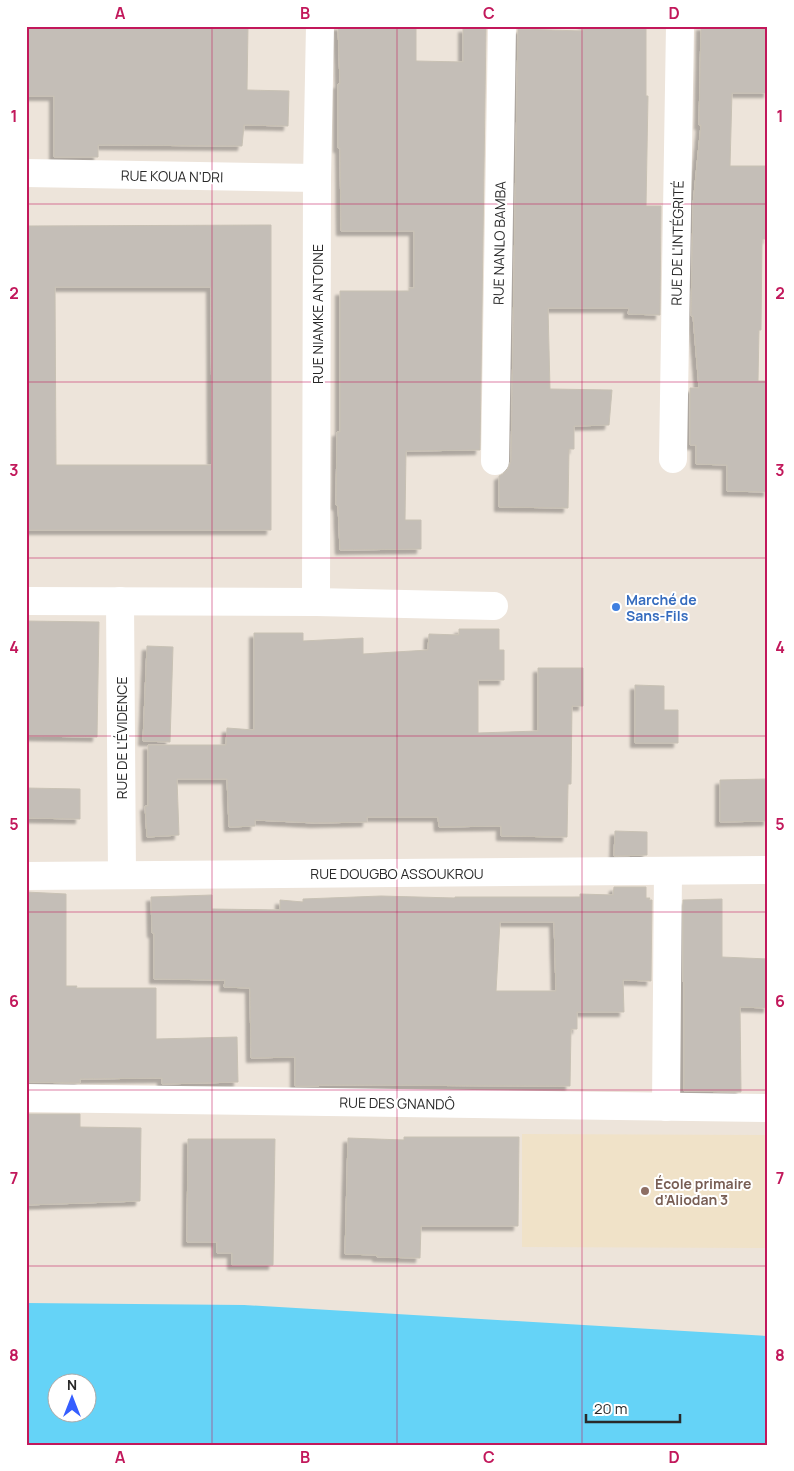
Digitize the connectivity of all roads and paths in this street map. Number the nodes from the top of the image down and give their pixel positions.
1 (320, 26) edge
2 (502, 26) edge
3 (680, 26) edge
4 (26, 173) edge
5 (317, 178) junction
6 (673, 459) dead end
7 (496, 461) dead end
8 (26, 601) edge
9 (120, 601) junction
10 (316, 602) junction
11 (494, 606) dead end
12 (768, 870) edge
13 (668, 871) junction
14 (122, 875) junction
15 (26, 876) edge
16 (26, 1098) edge
17 (666, 1106) junction
18 (768, 1108) edge

1 - 5 street, RUE NIAMKE ANTOINE
2 - 7 street, RUE NANLO BAMBA
3 - 6 street, RUE DE L'INTÉGRITÉ
4 - 5 street, RUE KOUA N'DRI
5 - 10 street, RUE NIAMKE ANTOINE
8 - 9 street
9 - 10 street
9 - 14 street, RUE DE L'ÉVIDENCE
10 - 11 street
12 - 13 street, RUE DOUGBO ASSOUKROU
13 - 14 street, RUE DOUGBO ASSOUKROU
13 - 17 street
14 - 15 street, RUE DOUGBO ASSOUKROU
16 - 17 street, RUE DES GNANDÔ
17 - 18 street, RUE DES GNANDÔ

